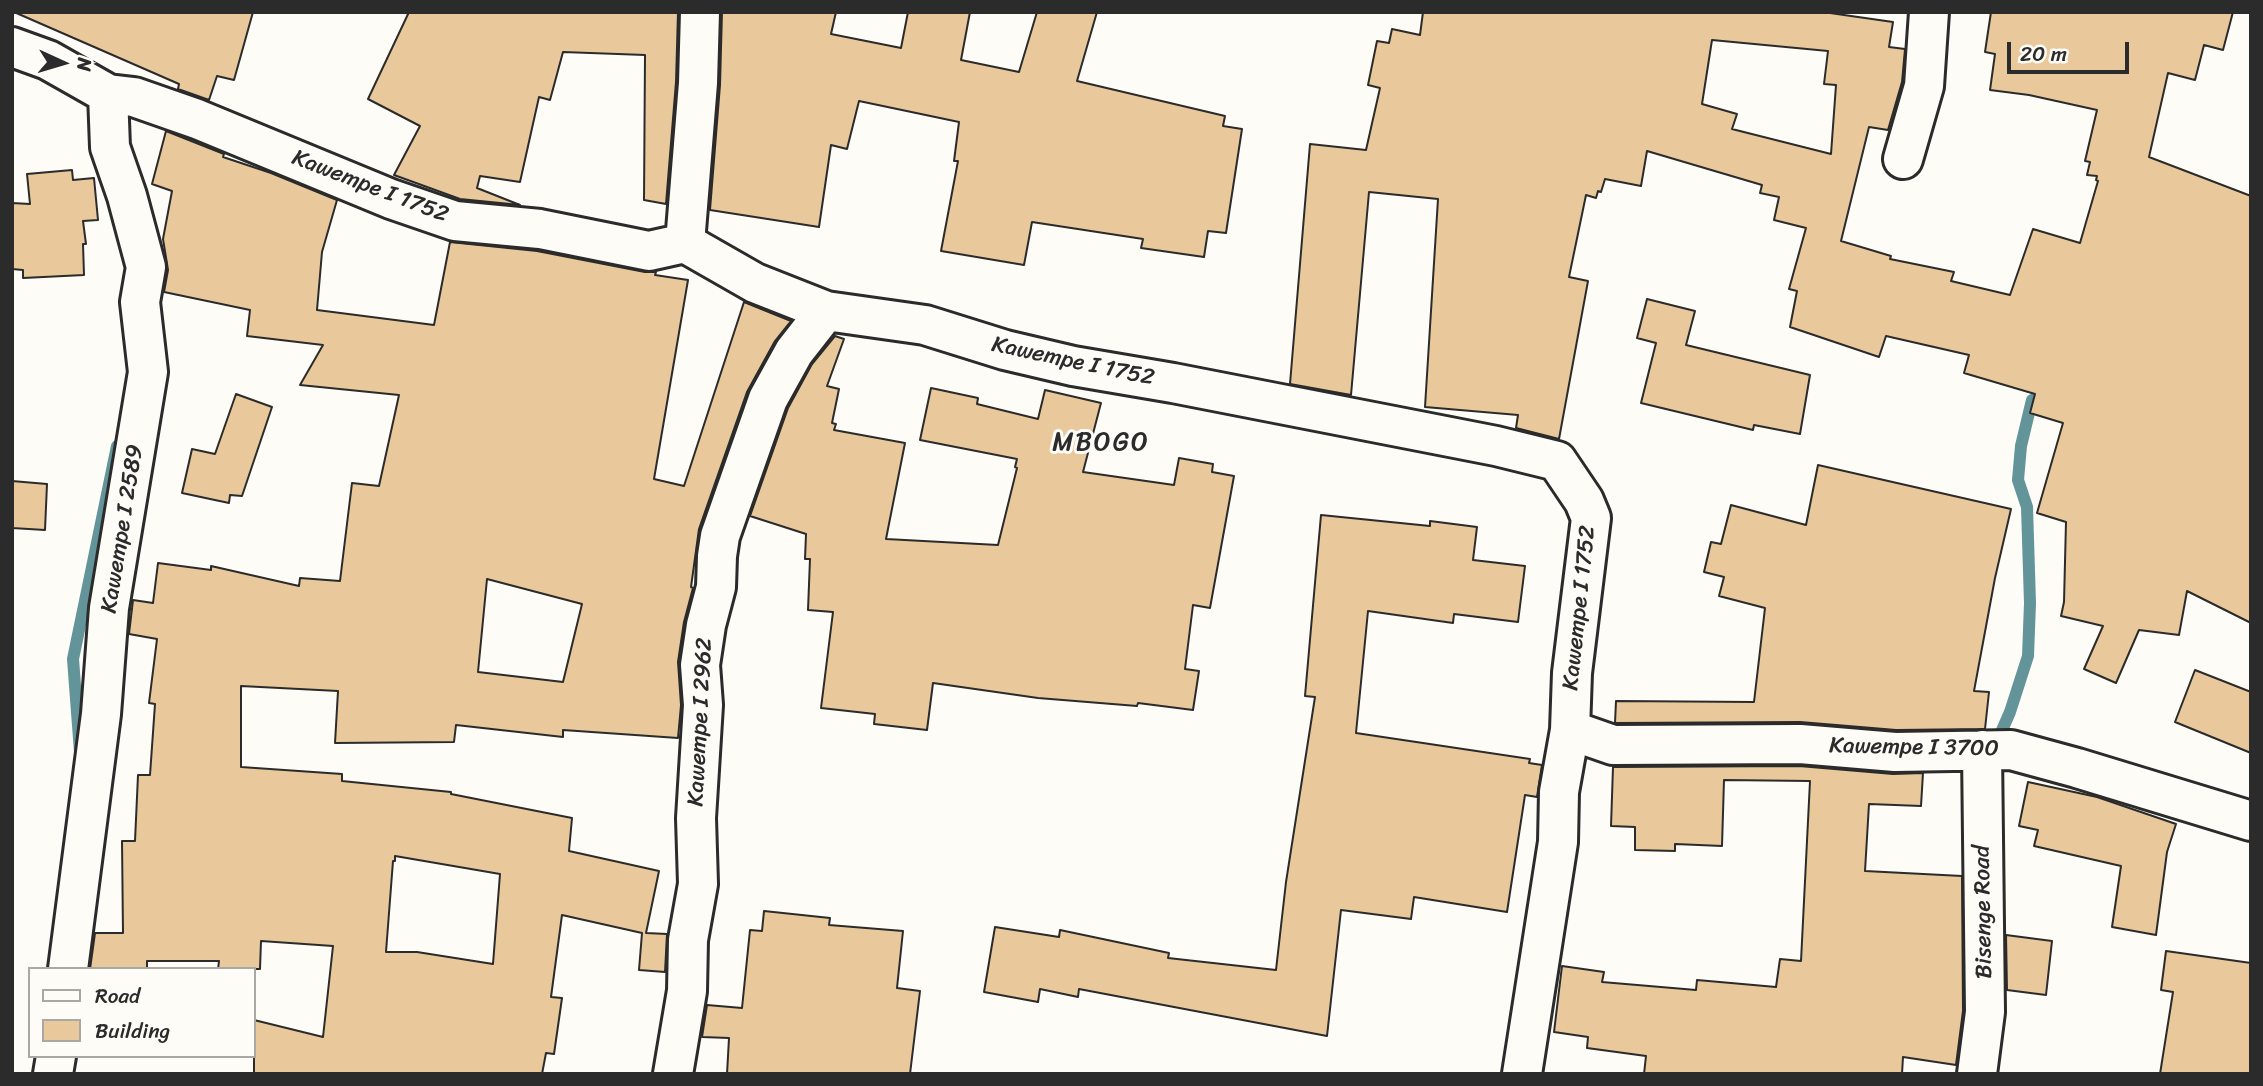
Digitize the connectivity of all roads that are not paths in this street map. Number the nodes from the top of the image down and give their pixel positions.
1 (701, 12) edge
2 (1929, 12) edge
3 (12, 47) edge
4 (108, 94) junction
5 (1903, 159) dead end
6 (685, 243) junction
7 (827, 311) junction
8 (1570, 730) junction
9 (1982, 750) junction
10 (2251, 821) edge
11 (68, 967) edge
12 (673, 1074) edge
13 (1522, 1074) edge
14 (1977, 1074) edge

1 - 6 street
2 - 5 street
3 - 4 street, Kawempe I 1752
4 - 6 street, Kawempe I 1752
4 - 11 street, Kawempe I 2589
6 - 7 street, Kawempe I 1752
7 - 8 street, Kawempe I 1752
7 - 12 street, Kawempe I 2962
8 - 9 street, Kawempe I 3700
8 - 13 street, Kawempe I 1752
9 - 10 street, Kawempe I 3700
9 - 14 street, Bisenge Road

